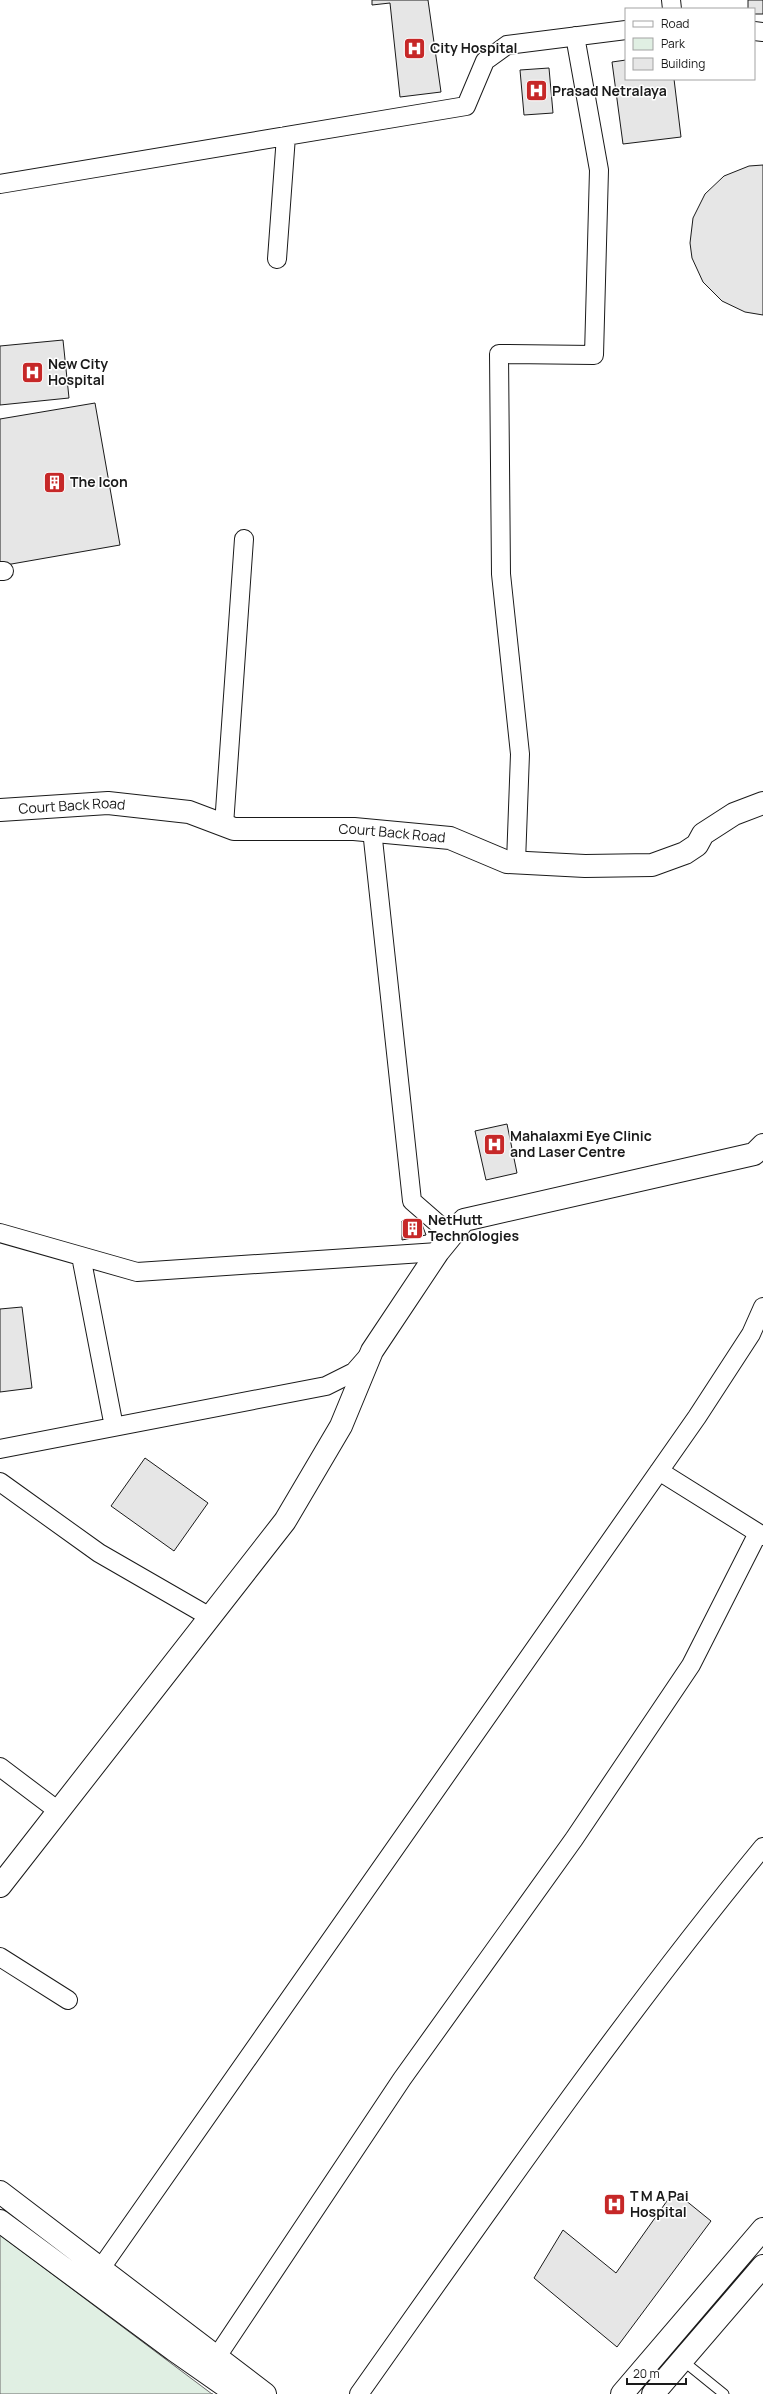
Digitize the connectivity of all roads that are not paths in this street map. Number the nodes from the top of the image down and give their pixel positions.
1 (625, 30) edge
2 (575, 36) junction
3 (286, 136) junction
4 (0, 184) edge
5 (277, 259) dead end
6 (244, 538) dead end
7 (763, 803) edge
8 (0, 810) edge
9 (224, 825) junction
10 (372, 830) junction
11 (516, 862) junction
12 (763, 1145) edge
13 (0, 1233) edge
14 (451, 1235) junction
15 (438, 1252) junction
16 (81, 1256) junction
17 (763, 1307) edge
18 (372, 1351) junction
19 (114, 1427) junction
20 (0, 1449) edge
21 (659, 1471) junction
22 (0, 1482) edge
23 (760, 1534) edge
24 (210, 1617) junction
25 (0, 1767) edge
26 (57, 1810) junction
27 (763, 1847) edge
28 (0, 1886) edge
29 (0, 1957) edge
30 (68, 2000) dead end
31 (0, 2192) edge
32 (0, 2221) edge
33 (763, 2229) edge
34 (763, 2266) edge
35 (101, 2268) junction
36 (216, 2358) junction
37 (682, 2360) junction
38 (237, 2394) edge
39 (265, 2394) edge
40 (359, 2394) edge
41 (622, 2394) edge
42 (653, 2394) edge
43 (724, 2394) edge

1 - 2 street
2 - 3 street
2 - 11 street
3 - 4 street
3 - 5 street
6 - 9 street
7 - 11 street, Court Back Road
8 - 9 street, Court Back Road
9 - 10 street, Court Back Road
10 - 11 street, Court Back Road
10 - 14 street
12 - 14 street
13 - 16 street
14 - 15 street
15 - 16 street
15 - 18 street
16 - 19 street
17 - 21 street
18 - 19 street
18 - 24 street
19 - 20 street
21 - 23 street
21 - 35 street
22 - 24 street
23 - 36 street
24 - 26 street
25 - 26 street
26 - 28 street
27 - 40 street
29 - 30 street
31 - 35 street
32 - 38 street
33 - 41 street
34 - 37 street
35 - 36 street
36 - 39 street
37 - 42 street
37 - 43 lane

